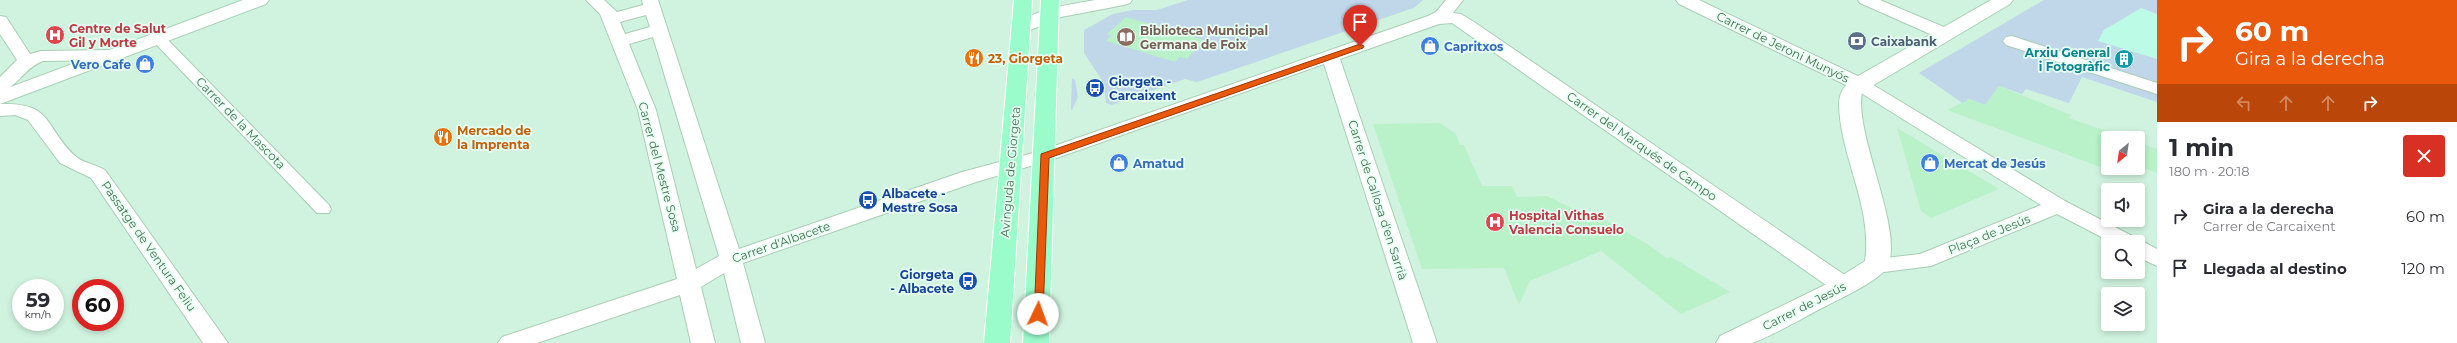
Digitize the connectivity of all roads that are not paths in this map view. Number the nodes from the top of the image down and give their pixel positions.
1 (260, 0) edge
2 (594, 0) edge
3 (1023, 0) edge
4 (1124, 0) edge
5 (1455, 0) edge
6 (1685, 0) edge
7 (1866, 0) edge
8 (2004, 0) edge
9 (652, 4) edge
10 (1050, 7) edge
11 (611, 19) junction
12 (1436, 20) junction
13 (0, 21) edge
14 (1021, 29) junction
15 (660, 30) junction
16 (1944, 34) junction
17 (158, 38) junction
18 (620, 41) junction
19 (2012, 41) dead end
20 (113, 55) junction
21 (1331, 57) junction
22 (26, 61) junction
23 (1859, 84) junction
24 (0, 87) edge
25 (2157, 90) edge
26 (0, 98) edge
27 (0, 110) edge
28 (1044, 156) junction
29 (1010, 165) junction
30 (2058, 206) junction
31 (323, 209) dead end
32 (2117, 235) edge
33 (731, 259) junction
34 (1876, 265) junction
35 (690, 283) junction
36 (1844, 286) junction
37 (1745, 340) edge
38 (216, 343) edge
39 (510, 343) edge
40 (703, 343) edge
41 (753, 343) edge
42 (996, 343) edge
43 (1036, 343) edge
44 (1425, 343) edge

1 - 17 main road
2 - 11 street, Carrer del Mestre Sosa
3 - 14 main road, Avinguda de Giorgeta
4 - 10 street
5 - 12 street
6 - 23 main road, Carrer de Jeroni Munyós
7 - 16 street
8 - 16 main road
9 - 11 street
9 - 15 street
10 - 14 street
10 - 28 main road
11 - 18 street, Carrer del Mestre Sosa
12 - 21 street, Carrer d'Albacete
12 - 36 street, Carrer del Marqués de Campo
13 - 22 street
14 - 29 main road, Avinguda de Giorgeta
15 - 18 street
15 - 33 street
16 - 23 main road
17 - 20 main road
17 - 31 street, Carrer de la Mascota
18 - 35 street, Carrer del Mestre Sosa
19 - 25 street
20 - 22 street
20 - 26 main road
21 - 28 street, Carrer d'Albacete
21 - 44 street, Carrer de Callosa d'en Sarrià
22 - 24 street
23 - 30 street
23 - 34 main road
27 - 38 street, Passatge de Ventura Feliu
28 - 29 street, Carrer d'Albacete
28 - 43 main road
29 - 33 street, Carrer d'Albacete
29 - 42 main road, Avinguda de Giorgeta
30 - 32 street
30 - 34 street, Plaça de Jesús
33 - 35 street, Carrer d'Albacete
33 - 41 street
34 - 36 main road, Carrer de Jesús
35 - 39 street, Carrer d'Albacete
35 - 40 street, Carrer del Mestre Sosa
36 - 37 main road, Carrer de Jesús

